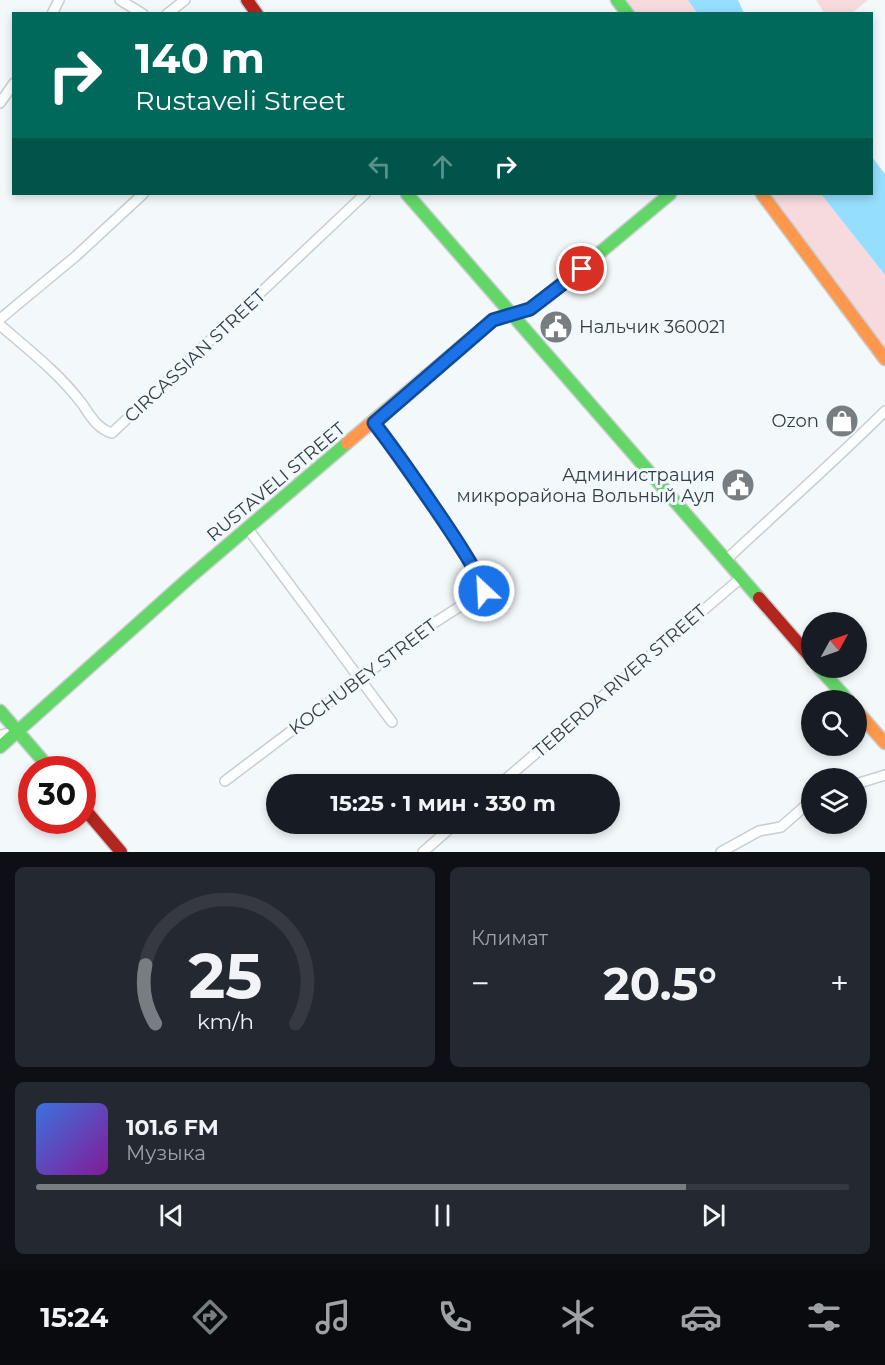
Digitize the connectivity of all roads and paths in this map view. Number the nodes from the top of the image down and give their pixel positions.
1 (120, 0) edge
2 (185, 0) edge
3 (617, 0) edge
4 (140, 12) edge
5 (170, 12) edge
6 (626, 12) edge
7 (12, 86) edge
8 (0, 103) edge
9 (142, 195) edge
10 (364, 195) edge
11 (408, 195) edge
12 (669, 195) edge
13 (763, 195) edge
14 (512, 314) junction
15 (0, 319) edge
16 (0, 325) edge
17 (885, 359) edge
18 (885, 411) edge
19 (374, 423) junction
20 (248, 529) junction
21 (726, 560) junction
22 (741, 578) junction
23 (801, 646) edge
24 (828, 678) edge
25 (360, 681) junction
26 (839, 690) edge
27 (0, 711) edge
28 (392, 722) dead end
29 (867, 723) edge
30 (19, 732) junction
31 (0, 735) edge
32 (885, 743) edge
33 (0, 747) edge
34 (39, 756) edge
35 (512, 774) edge
36 (885, 775) edge
37 (225, 781) dead end
38 (867, 781) edge
39 (801, 810) edge
40 (96, 823) edge
41 (444, 834) edge
42 (121, 852) edge
43 (423, 852) edge
44 (722, 852) edge

1 - 4 street
2 - 5 street
3 - 6 street
7 - 8 street
9 - 15 street
10 - 16 street, CIRCASSIAN STREET
11 - 14 street
12 - 14 street, RUSTAVELI STREET
13 - 17 street
14 - 19 street, RUSTAVELI STREET
14 - 21 street
18 - 21 street
19 - 20 street, RUSTAVELI STREET
19 - 25 street, KOCHUBEY STREET
20 - 25 street
20 - 30 street, RUSTAVELI STREET
21 - 22 street
22 - 23 street
22 - 35 street, TEBERDA RIVER STREET
24 - 26 street
25 - 28 street
25 - 37 street, KOCHUBEY STREET
27 - 30 street
29 - 32 street
30 - 31 street
30 - 33 street, RUSTAVELI STREET
30 - 34 street
36 - 38 street
39 - 44 street
40 - 42 street
41 - 43 street

